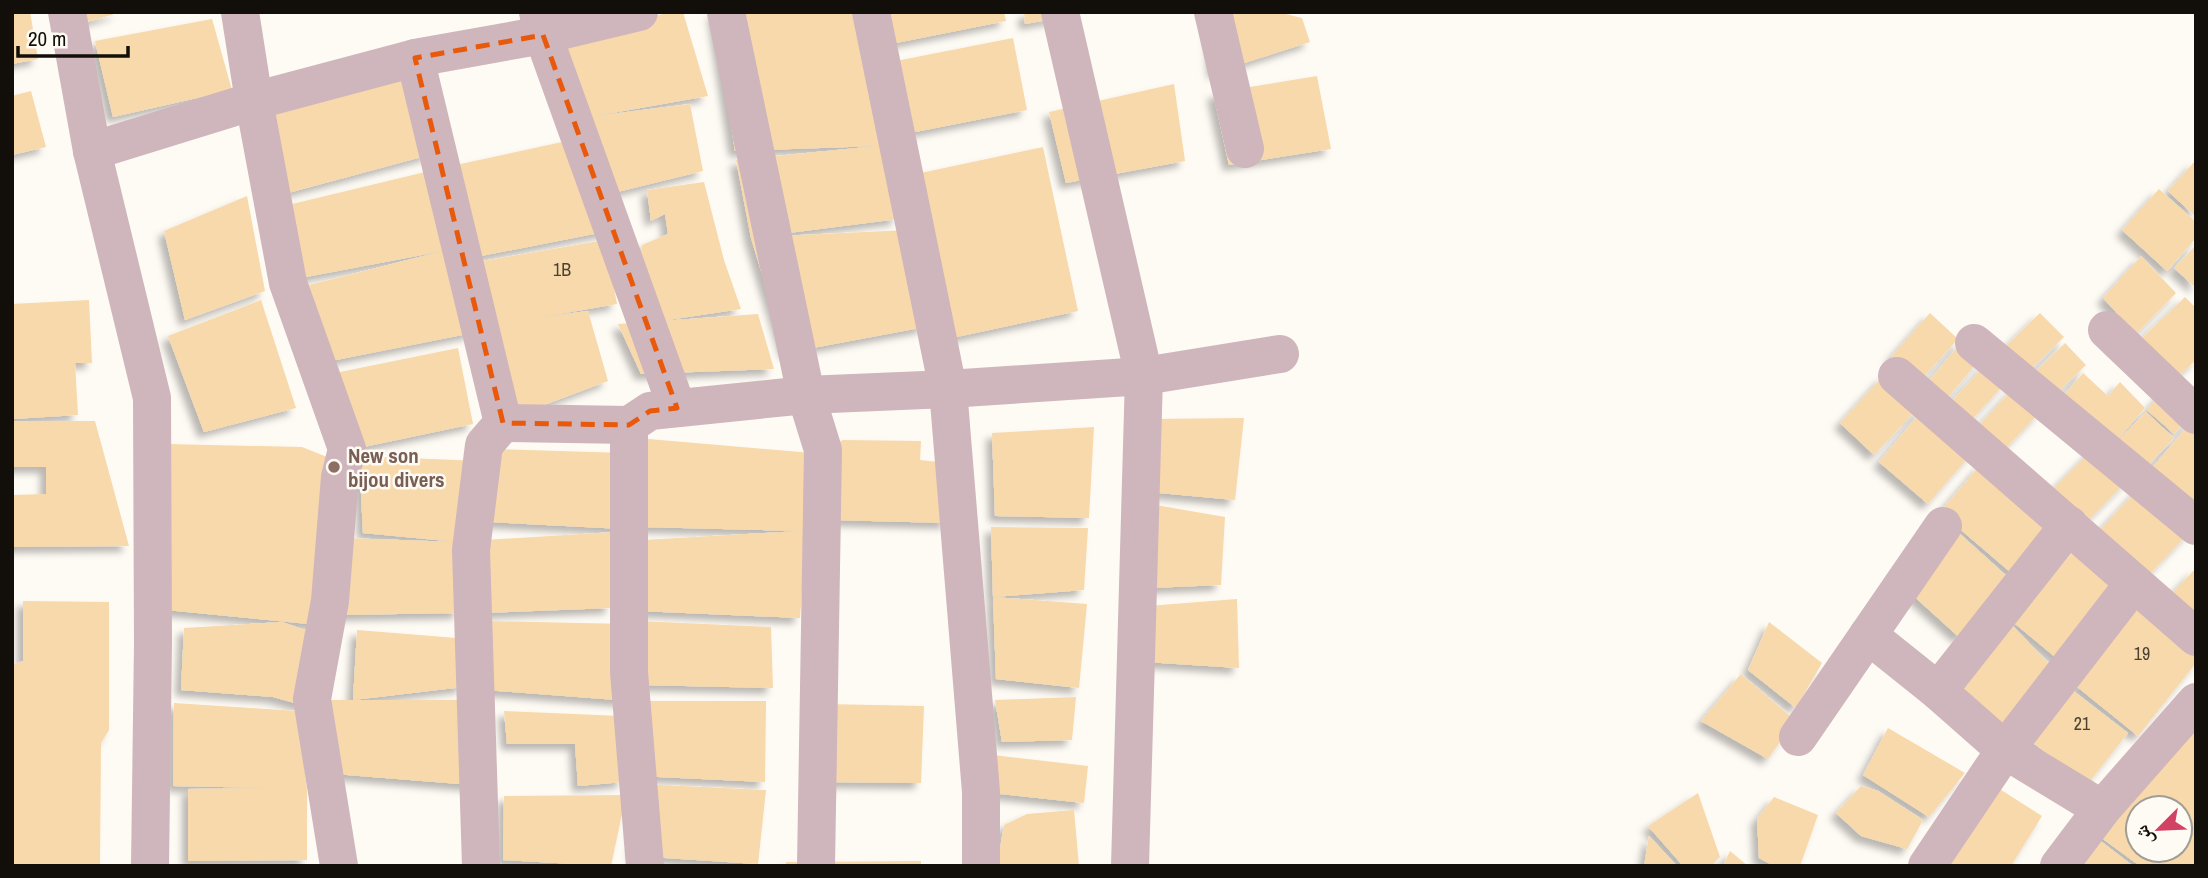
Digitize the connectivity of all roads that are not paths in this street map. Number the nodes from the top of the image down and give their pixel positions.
1 (67, 12) edge
2 (240, 12) edge
3 (639, 12) edge
4 (726, 12) edge
5 (872, 12) edge
6 (1059, 12) edge
7 (1213, 12) edge
8 (541, 24) edge
9 (415, 58) junction
10 (254, 101) junction
11 (1245, 149) dead end
12 (92, 151) junction
13 (2107, 330) dead end
14 (1974, 343) dead end
15 (1280, 354) dead end
16 (1144, 376) junction
17 (1897, 376) dead end
18 (948, 389) junction
19 (806, 395) junction
20 (677, 408) junction
21 (2196, 415) edge
22 (503, 423) junction
23 (629, 425) junction
24 (2070, 525) junction
25 (1942, 526) dead end
26 (2196, 526) edge
27 (2134, 583) junction
28 (1868, 635) junction
29 (2196, 637) edge
30 (1938, 691) junction
31 (2196, 702) edge
32 (1798, 737) dead end
33 (2005, 750) junction
34 (2102, 808) junction
35 (150, 866) edge
36 (339, 866) edge
37 (481, 866) edge
38 (645, 866) edge
39 (816, 866) edge
40 (981, 866) edge
41 (1130, 866) edge
42 (1927, 866) edge
43 (2059, 866) edge

1 - 12 street
2 - 10 street
3 - 8 street
4 - 19 street
5 - 18 street
6 - 16 street
7 - 11 street
8 - 9 street
8 - 20 street
9 - 10 street
9 - 22 street
10 - 12 street
10 - 36 street
12 - 35 street
13 - 21 street
14 - 26 street
15 - 16 street
16 - 18 street
16 - 41 street
17 - 24 street
18 - 19 street
18 - 40 street
19 - 20 street
19 - 39 street
20 - 23 street
22 - 23 street
22 - 37 street
23 - 38 street
24 - 27 street
24 - 30 street
25 - 28 street
27 - 29 street
27 - 33 street
28 - 30 street
28 - 32 street
30 - 33 street
31 - 34 street
33 - 34 street
33 - 42 street
34 - 43 street

